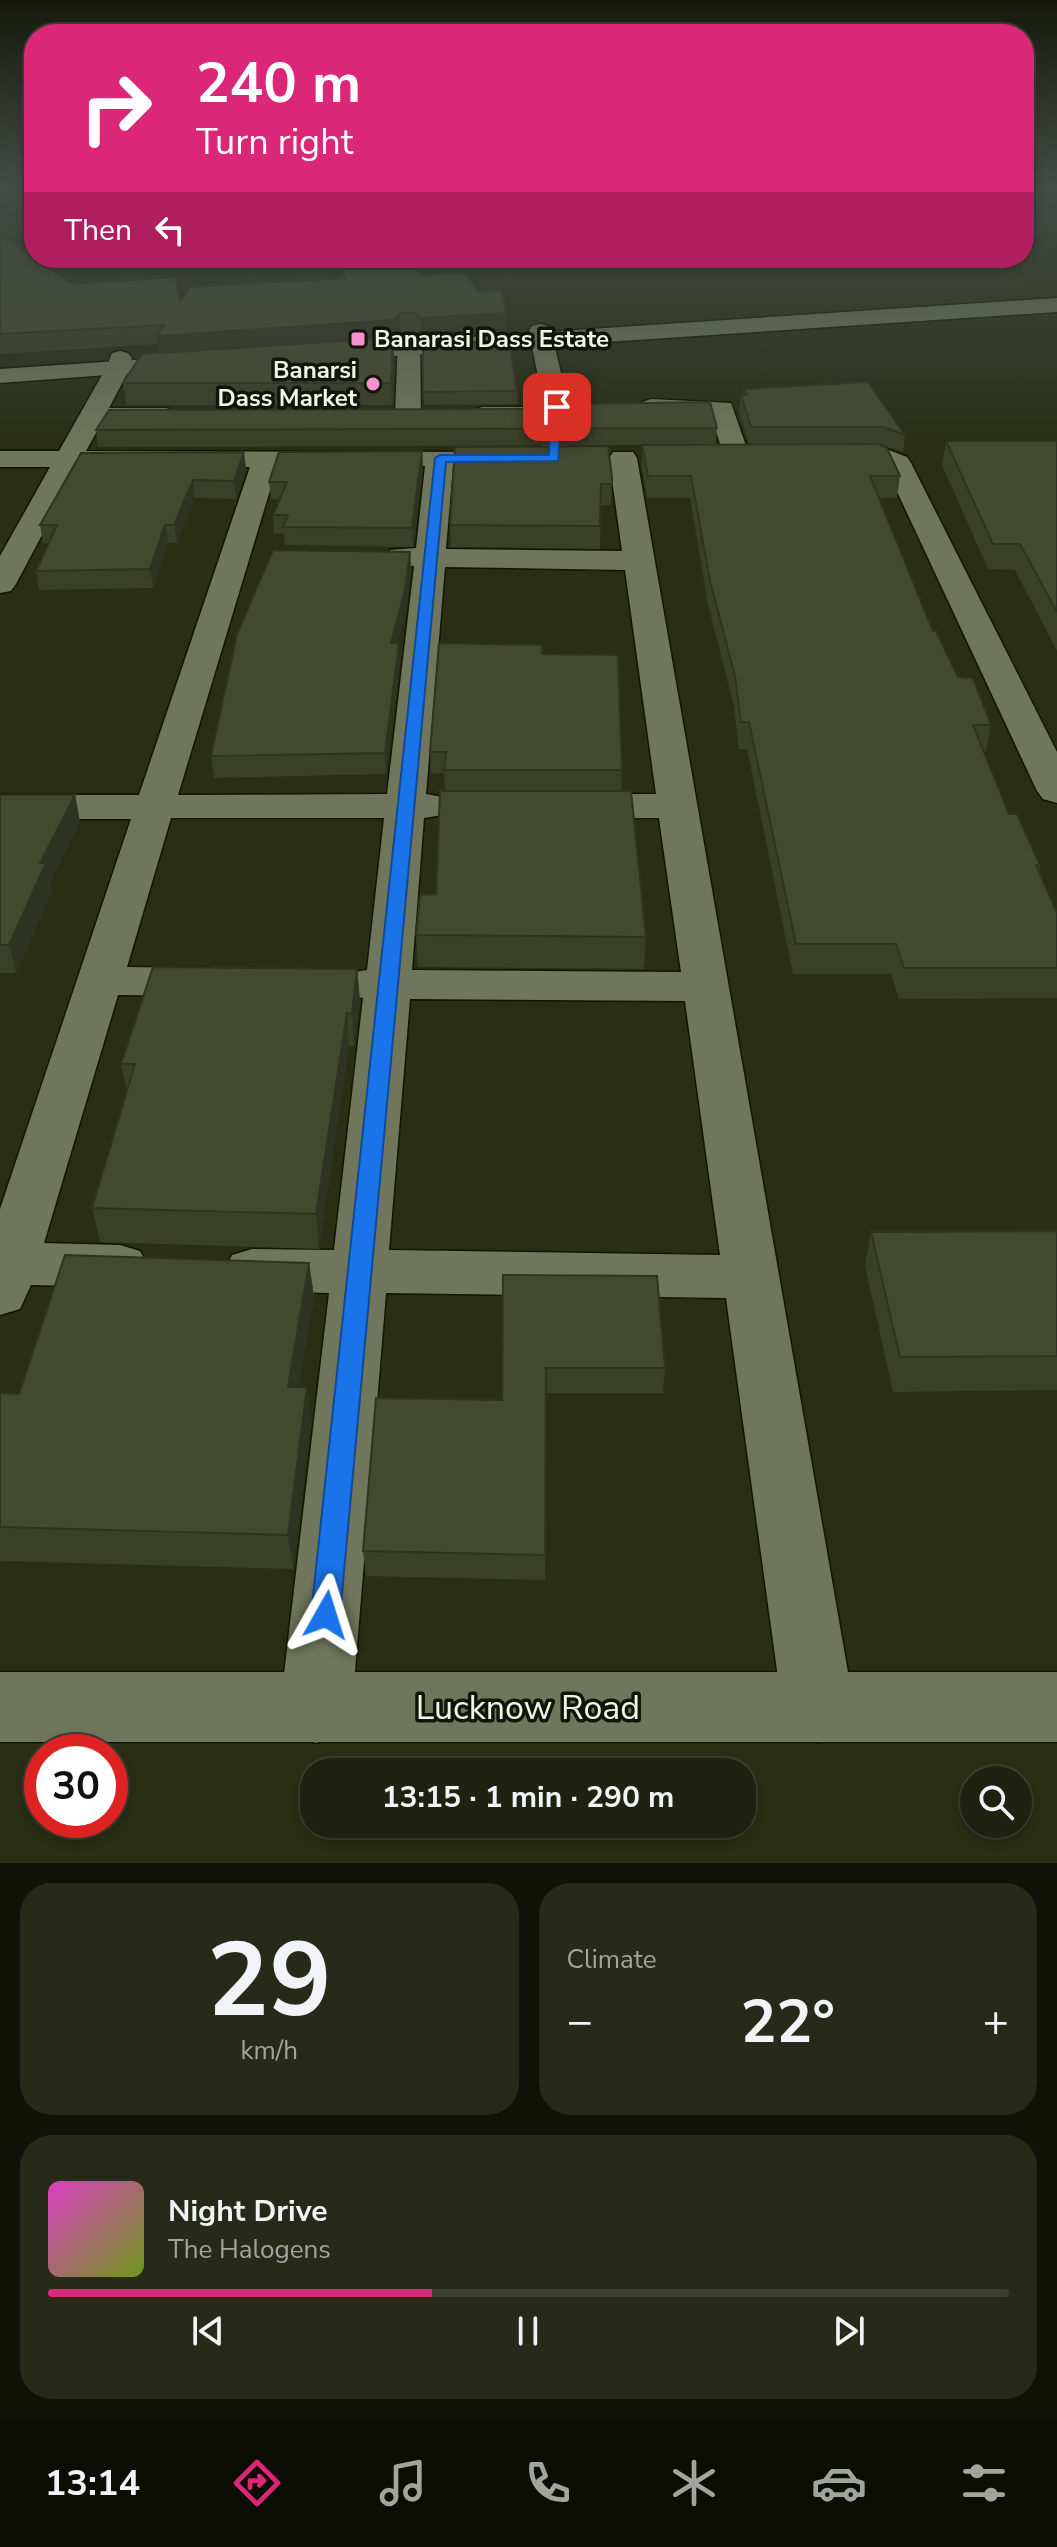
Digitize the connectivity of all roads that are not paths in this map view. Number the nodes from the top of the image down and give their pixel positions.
1 (1056, 302) edge
2 (540, 336) junction
3 (409, 344) junction
4 (310, 350) edge
5 (210, 357) edge
6 (119, 363) junction
7 (0, 366) edge
8 (0, 376) edge
9 (586, 407) edge
10 (631, 407) edge
11 (558, 411) junction
12 (376, 415) edge
13 (408, 415) junction
14 (92, 416) junction
15 (187, 416) edge
16 (444, 429) junction
17 (808, 456) edge
18 (736, 457) edge
19 (601, 458) junction
20 (0, 459) edge
21 (69, 459) junction
22 (266, 459) junction
23 (370, 557) edge
24 (430, 557) junction
25 (639, 561) junction
26 (0, 584) edge
27 (1057, 791) edge
28 (406, 805) junction
29 (470, 806) edge
30 (533, 806) edge
31 (677, 806) junction
32 (0, 807) edge
33 (155, 808) junction
34 (100, 981) junction
35 (252, 983) edge
36 (312, 983) edge
37 (388, 984) junction
38 (705, 987) junction
39 (3, 1273) edge
40 (360, 1274) junction
41 (750, 1277) junction
42 (0, 1707) edge
43 (818, 1707) junction
44 (1057, 1707) edge
45 (316, 1708) junction

1 - 2 street
2 - 3 street
2 - 11 street
3 - 4 street
3 - 13 street
5 - 6 street
6 - 7 street
6 - 8 street
6 - 14 street
9 - 11 street
10 - 18 street
11 - 16 street
11 - 19 street
12 - 13 street
13 - 16 street
14 - 15 street
14 - 21 street
16 - 19 street
16 - 22 street
16 - 24 street
17 - 27 street
19 - 25 street
20 - 21 street
21 - 22 street
21 - 26 street
22 - 33 street
23 - 24 street
24 - 25 street
24 - 28 street
25 - 31 street
28 - 29 street
28 - 33 street
28 - 37 street
30 - 31 street
31 - 38 street
32 - 33 street
33 - 34 street
34 - 35 street
34 - 39 street
36 - 37 street
37 - 38 street
37 - 40 street
38 - 41 street
39 - 40 street
40 - 41 street
40 - 45 street
41 - 43 street
42 - 45 street, Lucknow Road
43 - 44 street, Lucknow Road
43 - 45 street, Lucknow Road

